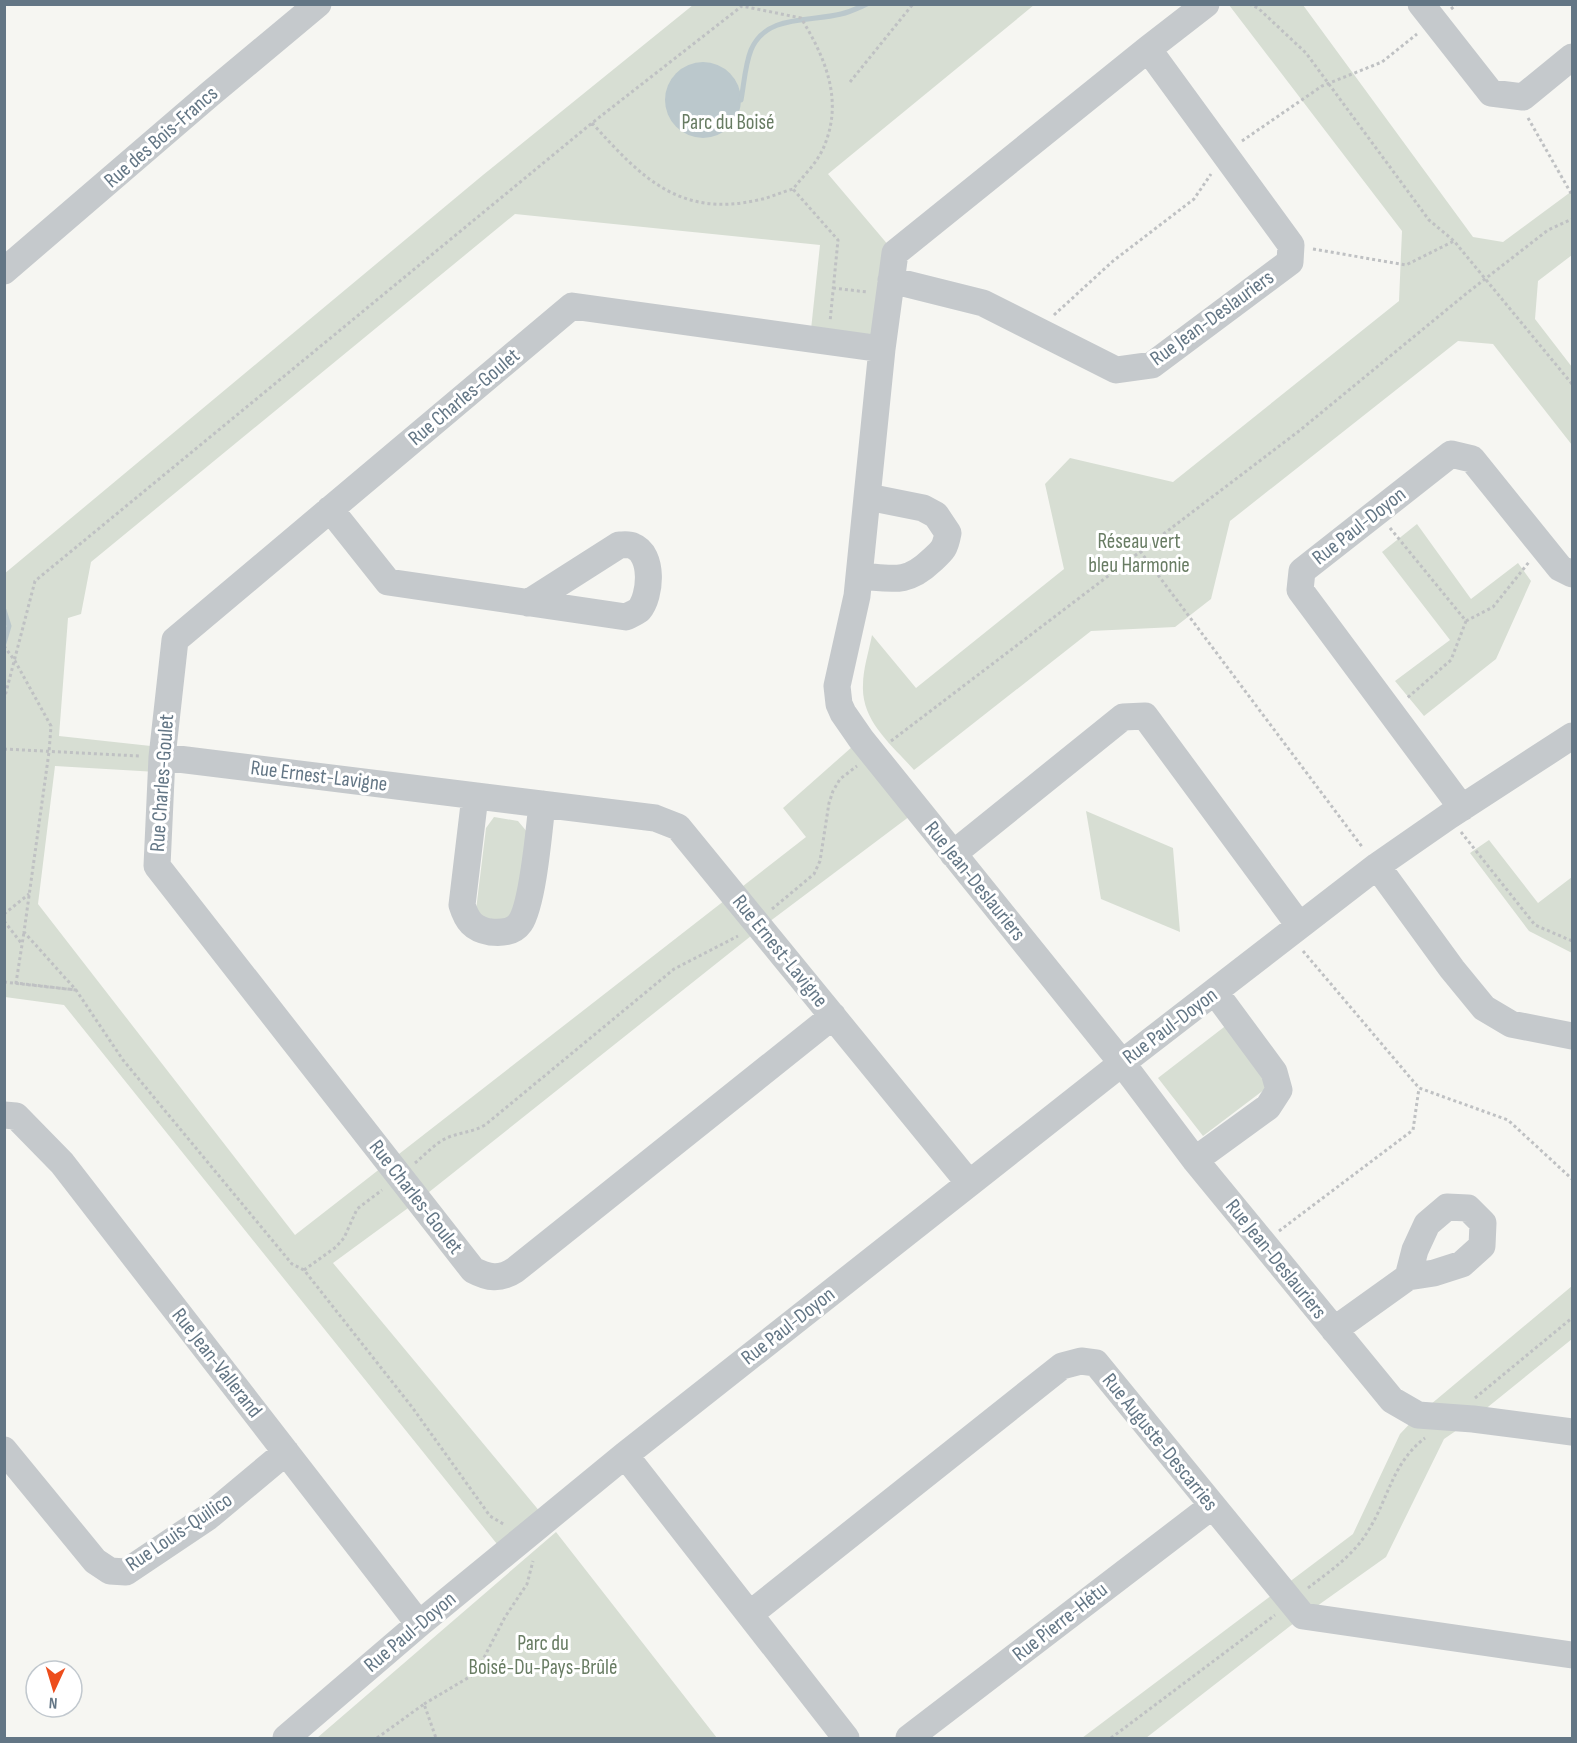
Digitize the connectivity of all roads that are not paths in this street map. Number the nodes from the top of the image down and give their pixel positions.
1 (318, 4) edge
2 (1206, 4) edge
3 (1428, 12) edge
4 (1148, 49) junction
5 (1572, 57) edge
6 (4, 271) edge
7 (890, 287) junction
8 (882, 349) junction
9 (868, 497) junction
10 (330, 509) junction
11 (1572, 574) edge
12 (859, 576) junction
13 (528, 603) dead end
14 (1572, 736) edge
15 (162, 757) junction
16 (475, 796) junction
17 (542, 804) junction
18 (1456, 812) junction
19 (953, 854) junction
20 (1377, 866) junction
21 (1294, 930) junction
22 (1215, 992) junction
23 (833, 1016) junction
24 (1572, 1036) edge
25 (1122, 1063) junction
26 (4, 1115) edge
27 (1195, 1160) junction
28 (969, 1183) junction
29 (1408, 1278) dead end
30 (1334, 1330) junction
31 (1572, 1432) edge
32 (4, 1450) edge
33 (286, 1452) junction
34 (625, 1455) junction
35 (1212, 1506) junction
36 (750, 1614) junction
37 (419, 1624) junction
38 (1572, 1656) edge
39 (286, 1738) edge
40 (846, 1738) edge
41 (909, 1738) edge

1 - 6 street, Rue des Bois-Francs
2 - 4 street, Rue Jean-Deslauriers
3 - 5 street
4 - 7 street, Rue Jean-Deslauriers
4 - 7 street, Rue Jean-Deslauriers
7 - 8 street, Rue Jean-Deslauriers
8 - 9 street, Rue Jean-Deslauriers
8 - 10 street, Rue Charles-Goulet
9 - 12 street, Rue Jean-Deslauriers
9 - 12 street
10 - 13 street
10 - 15 street, Rue Charles-Goulet
11 - 18 street, Rue Paul-Doyon
12 - 19 street, Rue Jean-Deslauriers
14 - 18 street, Rue Paul-Doyon
15 - 16 street, Rue Ernest-Lavigne
15 - 23 street, Rue Charles-Goulet
16 - 17 street, Rue Ernest-Lavigne
16 - 17 street
17 - 23 street, Rue Ernest-Lavigne
18 - 20 street, Rue Paul-Doyon
19 - 21 street
19 - 25 street, Rue Jean-Deslauriers
20 - 21 street, Rue Paul-Doyon
20 - 24 street
21 - 22 street, Rue Paul-Doyon
22 - 25 street, Rue Paul-Doyon
22 - 27 street
23 - 28 street, Rue Ernest-Lavigne
25 - 27 street, Rue Jean-Deslauriers
25 - 28 street, Rue Paul-Doyon
26 - 33 street, Rue Jean-Vallerand
27 - 30 street, Rue Jean-Deslauriers
28 - 34 street, Rue Paul-Doyon
29 - 30 street, Rue Jean-Deslauriers
30 - 31 street, Rue Jean-Deslauriers
32 - 33 street, Rue Louis-Quilico
33 - 37 street, Rue Jean-Vallerand
34 - 36 street
34 - 37 street, Rue Paul-Doyon
35 - 36 street, Rue Auguste-Descarries
35 - 38 street, Rue Auguste-Descarries
35 - 41 street, Rue Pierre-Hétu
36 - 40 street
37 - 39 street, Rue Paul-Doyon

